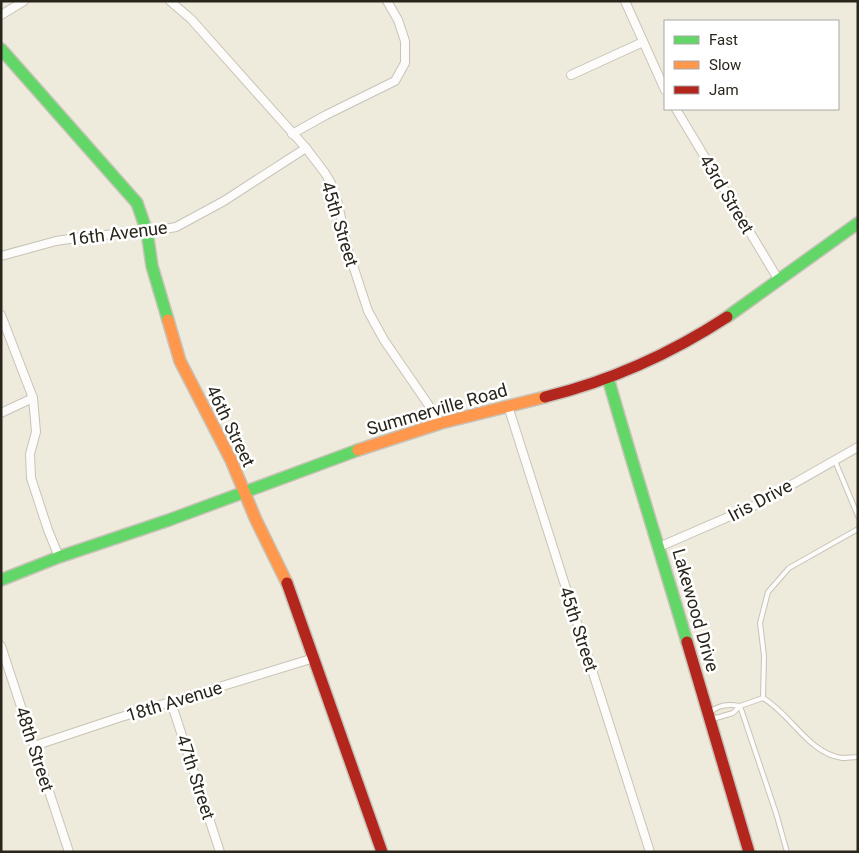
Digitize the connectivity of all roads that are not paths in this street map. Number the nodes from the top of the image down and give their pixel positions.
1 (24, 1) edge
2 (170, 1) edge
3 (386, 1) edge
4 (625, 1) edge
5 (1, 15) edge
6 (643, 42) junction
7 (1, 49) edge
8 (571, 75) dead end
9 (664, 88) edge
10 (677, 110) edge
11 (292, 134) junction
12 (306, 148) junction
13 (856, 228) edge
14 (147, 232) junction
15 (1, 256) edge
16 (778, 279) junction
17 (1, 315) edge
18 (608, 378) junction
19 (33, 398) junction
20 (508, 406) junction
21 (1, 413) edge
22 (441, 423) junction
23 (858, 446) edge
24 (834, 459) junction
25 (243, 492) junction
26 (858, 516) edge
27 (858, 529) edge
28 (659, 547) junction
29 (59, 557) junction
30 (1, 580) edge
31 (1, 646) edge
32 (314, 658) junction
33 (763, 698) junction
34 (171, 702) junction
35 (740, 706) junction
36 (708, 714) junction
37 (34, 746) junction
38 (858, 757) edge
39 (69, 852) edge
40 (220, 852) edge
41 (382, 852) edge
42 (650, 852) edge
43 (749, 852) edge
44 (786, 852) edge

1 - 5 street
2 - 11 street, 45th Street
3 - 11 street
4 - 6 street
6 - 8 street
6 - 9 street
7 - 14 street, 46th Street
10 - 16 street, 43rd Street
11 - 12 street, 45th Street
12 - 14 street, 16th Avenue
12 - 22 street, 45th Street
13 - 16 street, Summerville Road
14 - 15 street, 16th Avenue
14 - 25 street, 46th Street
16 - 18 street, Summerville Road
17 - 19 street
18 - 20 street, Summerville Road
18 - 28 street, Lakewood Drive
19 - 21 street
19 - 29 street
20 - 22 street, Summerville Road
20 - 42 street, 45th Street
22 - 25 street, Summerville Road
23 - 24 street, Iris Drive
24 - 26 lane
24 - 28 street, Iris Drive
25 - 29 street, Summerville Road
25 - 32 street, 46th Street
27 - 33 lane
28 - 36 street, Lakewood Drive
29 - 30 street, Summerville Road
31 - 37 street, 48th Street
32 - 34 street, 18th Avenue
32 - 41 street, 46th Street
33 - 35 lane
33 - 38 lane
34 - 37 street, 18th Avenue
34 - 40 street, 47th Street
35 - 36 lane
35 - 36 lane
35 - 44 lane
36 - 43 street, Lakewood Drive
37 - 39 street, 48th Street

